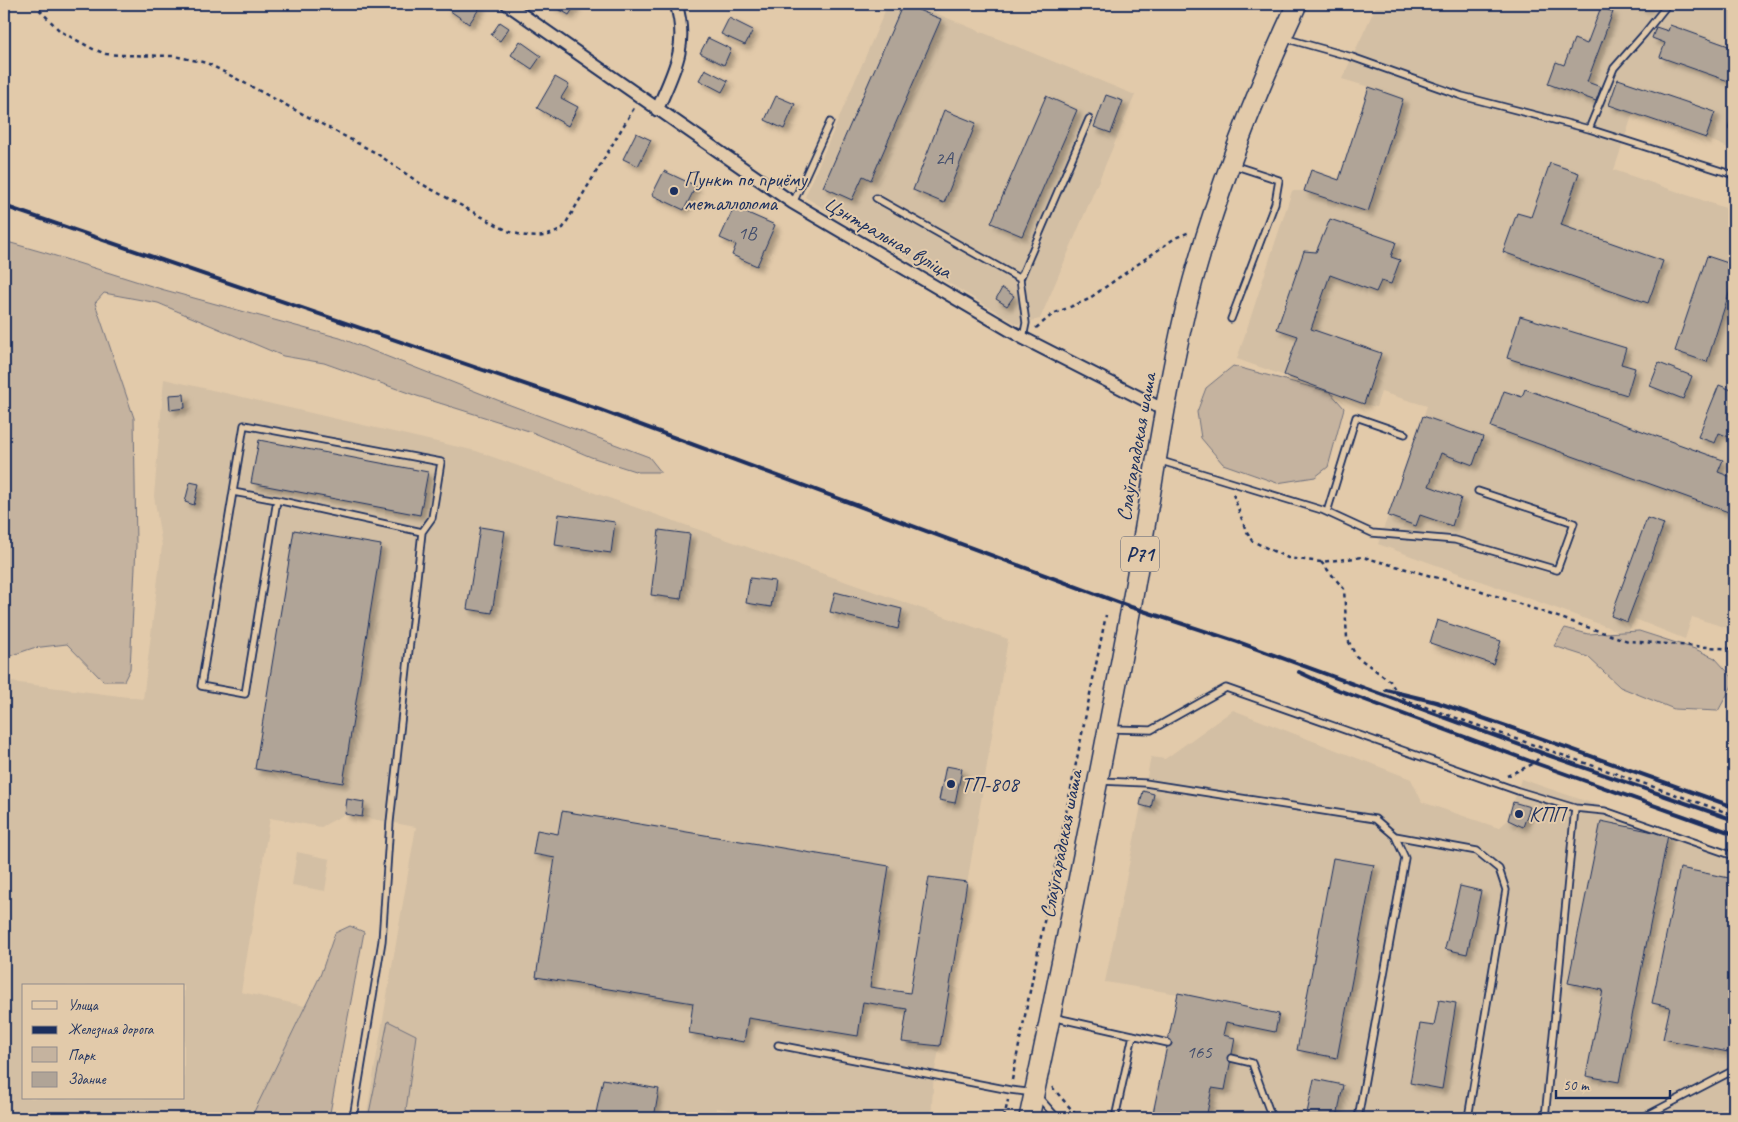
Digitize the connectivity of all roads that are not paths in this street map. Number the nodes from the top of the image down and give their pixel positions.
1 (507, 4) edge
2 (676, 4) edge
3 (1297, 4) edge
4 (1668, 4) edge
5 (1282, 37) junction
6 (657, 110) junction
7 (1090, 119) dead end
8 (830, 122) dead end
9 (1589, 129) junction
10 (1230, 164) junction
11 (1734, 175) edge
12 (876, 198) dead end
13 (793, 203) junction
14 (1020, 279) junction
15 (1231, 319) dead end
16 (1024, 338) junction
17 (1166, 411) junction
18 (1405, 434) dead end
19 (1157, 460) junction
20 (233, 492) junction
21 (1478, 492) dead end
22 (276, 500) junction
23 (1327, 512) junction
24 (422, 532) junction
25 (1107, 728) junction
26 (1097, 781) junction
27 (1575, 808) junction
28 (1395, 836) junction
29 (1734, 856) edge
30 (1050, 1016) junction
31 (1133, 1036) junction
32 (1168, 1043) dead end
33 (778, 1044) dead end
34 (1231, 1058) dead end
35 (1734, 1070) edge
36 (1034, 1093) junction
37 (353, 1118) edge
38 (1029, 1118) edge
39 (1057, 1118) edge
40 (1115, 1118) edge
41 (1272, 1118) edge
42 (1358, 1118) edge
43 (1468, 1118) edge
44 (1545, 1118) edge
45 (1642, 1118) edge

1 - 6 street, Цэнтральная вуліца
2 - 6 street
3 - 5 main road, Слаўгарадская шаша / Р71
4 - 9 lane
5 - 9 lane
5 - 10 main road, Слаўгарадская шаша / Р71
6 - 13 street, Цэнтральная вуліца
7 - 14 lane
8 - 13 lane
9 - 11 lane
10 - 15 lane
10 - 17 main road, Слаўгарадская шаша / Р71
12 - 14 lane
13 - 16 street, Цэнтральная вуліца
14 - 16 lane
16 - 17 street, Цэнтральная вуліца
17 - 19 main road, Слаўгарадская шаша / Р71
18 - 23 lane
19 - 23 lane
19 - 25 main road, Слаўгарадская шаша / Р71
20 - 22 lane
20 - 22 lane
20 - 24 lane
21 - 23 lane
22 - 24 lane
24 - 37 lane
25 - 26 main road, Слаўгарадская шаша / Р71
25 - 27 lane
26 - 28 lane
26 - 30 main road, Слаўгарадская шаша / Р71
27 - 29 lane
27 - 44 lane
28 - 42 lane
28 - 43 lane
30 - 31 lane
30 - 36 main road, Слаўгарадская шаша / Р71
31 - 32 lane
31 - 40 lane
33 - 36 lane
34 - 41 lane
35 - 45 lane
36 - 38 main road, Слаўгарадская шаша / Р71
36 - 39 lane

